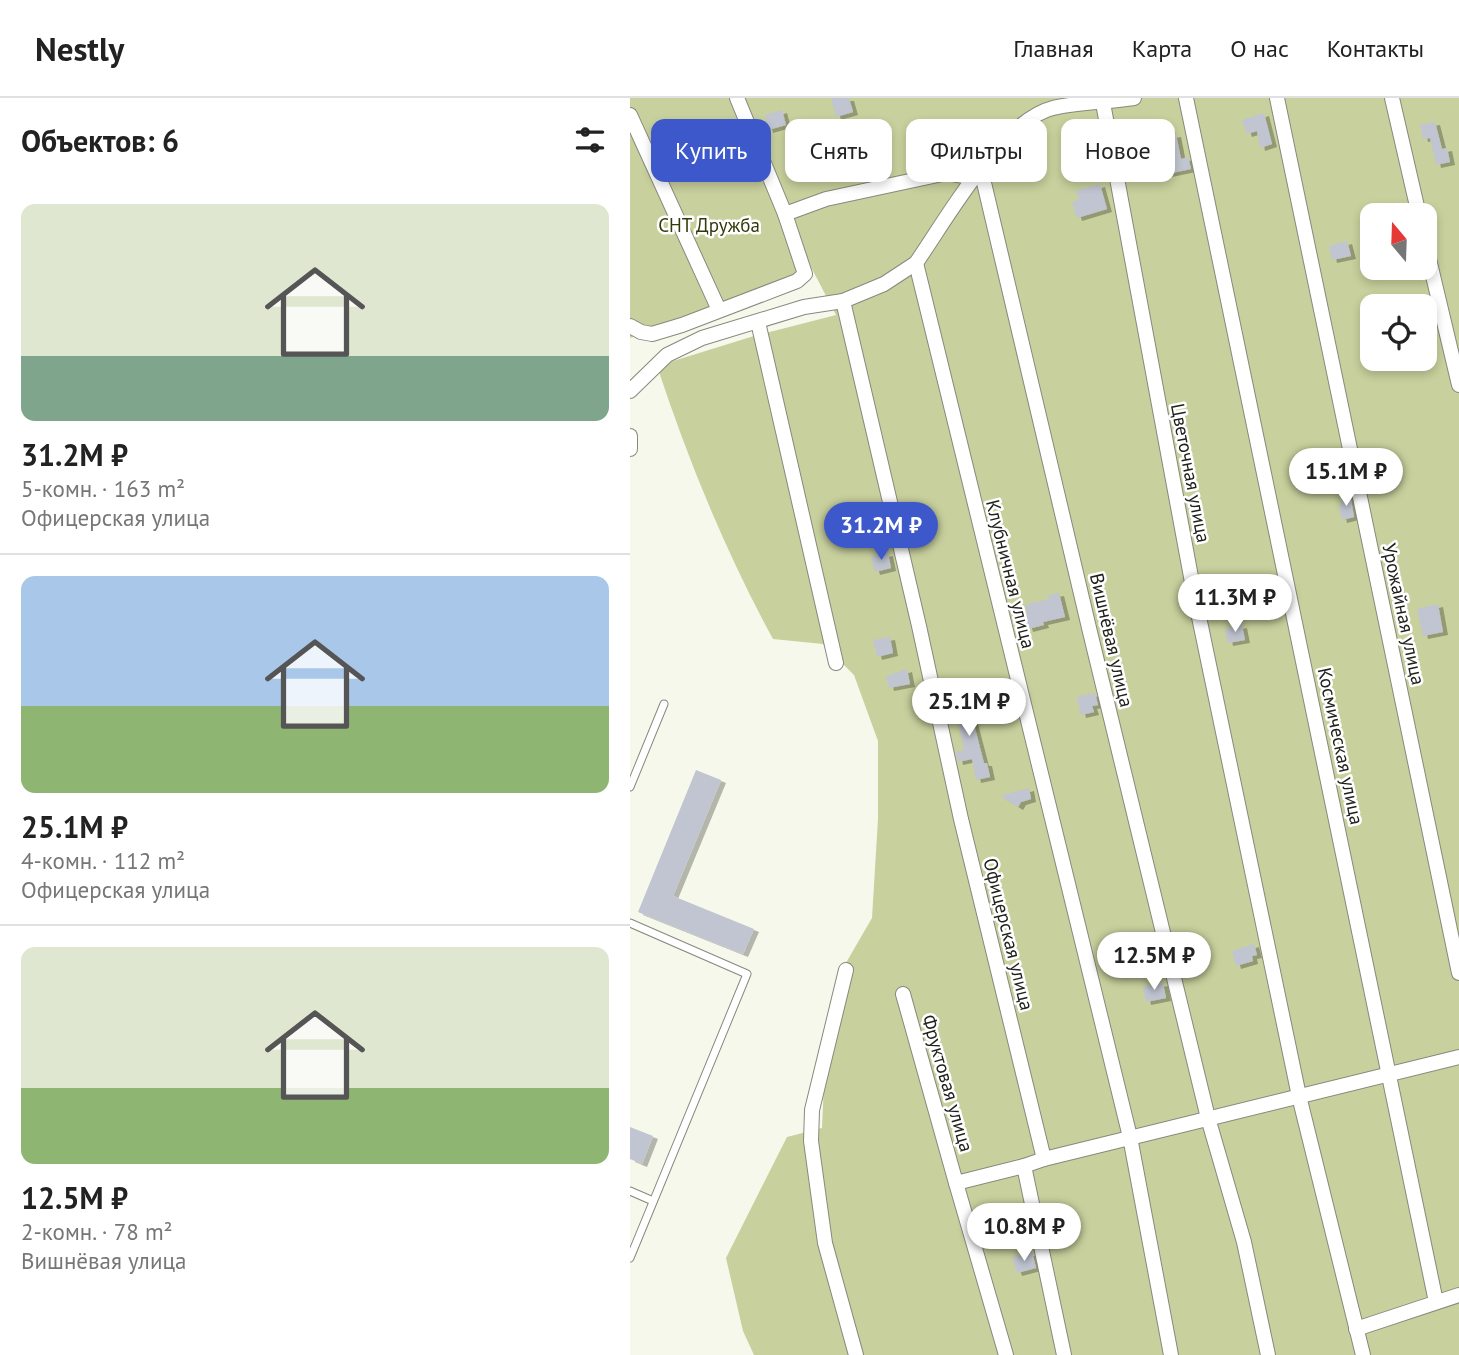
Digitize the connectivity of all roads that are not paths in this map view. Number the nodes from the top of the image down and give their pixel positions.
1 (737, 98) edge
2 (1134, 98) edge
3 (1186, 98) edge
4 (1278, 98) edge
5 (1392, 98) edge
6 (1103, 103) junction
7 (630, 115) edge
8 (1028, 119) edge
9 (906, 182) edge
10 (972, 182) edge
11 (980, 182) edge
12 (1416, 203) edge
13 (785, 214) junction
14 (916, 263) junction
15 (1434, 280) edge
16 (843, 301) junction
17 (719, 310) junction
18 (758, 322) junction
19 (630, 326) edge
20 (633, 384) edge
21 (1459, 385) edge
22 (630, 436) edge
23 (630, 449) edge
24 (836, 663) dead end
25 (664, 704) dead end
26 (630, 787) edge
27 (630, 923) edge
28 (846, 970) dead end
29 (1459, 973) edge
30 (903, 994) dead end
31 (1459, 1057) edge
32 (1389, 1073) junction
33 (1299, 1096) junction
34 (1208, 1118) junction
35 (1129, 1137) junction
36 (1044, 1159) junction
37 (1024, 1166) junction
38 (956, 1183) junction
39 (630, 1191) edge
40 (653, 1201) junction
41 (630, 1258) edge
42 (1459, 1295) edge
43 (1436, 1302) junction
44 (1356, 1328) junction
45 (856, 1355) edge
46 (1006, 1355) edge
47 (1064, 1355) edge
48 (1171, 1355) edge
49 (1268, 1355) edge
50 (1363, 1355) edge

1 - 13 street
2 - 6 street
3 - 32 street, Космическая улица
4 - 29 street, Урожайная улица
5 - 12 street
6 - 8 street
6 - 33 street, Цветочная улица
7 - 17 street
9 - 13 street
10 - 14 street
11 - 34 street, Вишнёвая улица
13 - 17 street
14 - 16 street
14 - 35 street, Клубничная улица
15 - 21 street
16 - 18 street
16 - 36 street, Офицерская улица
17 - 19 street
18 - 20 street
18 - 24 street
22 - 23 street
25 - 26 lane
27 - 40 lane
28 - 45 street
30 - 38 street, Фруктовая улица
31 - 32 street
32 - 33 street
32 - 43 street, Космическая улица
33 - 34 street
33 - 44 street, Цветочная улица
34 - 35 street
34 - 49 street, Вишнёвая улица
35 - 36 street
35 - 48 street, Клубничная улица
36 - 37 street
37 - 38 street
37 - 47 street
38 - 46 street, Фруктовая улица
39 - 40 lane
40 - 41 lane
42 - 43 street
43 - 44 street
44 - 50 street, Цветочная улица

